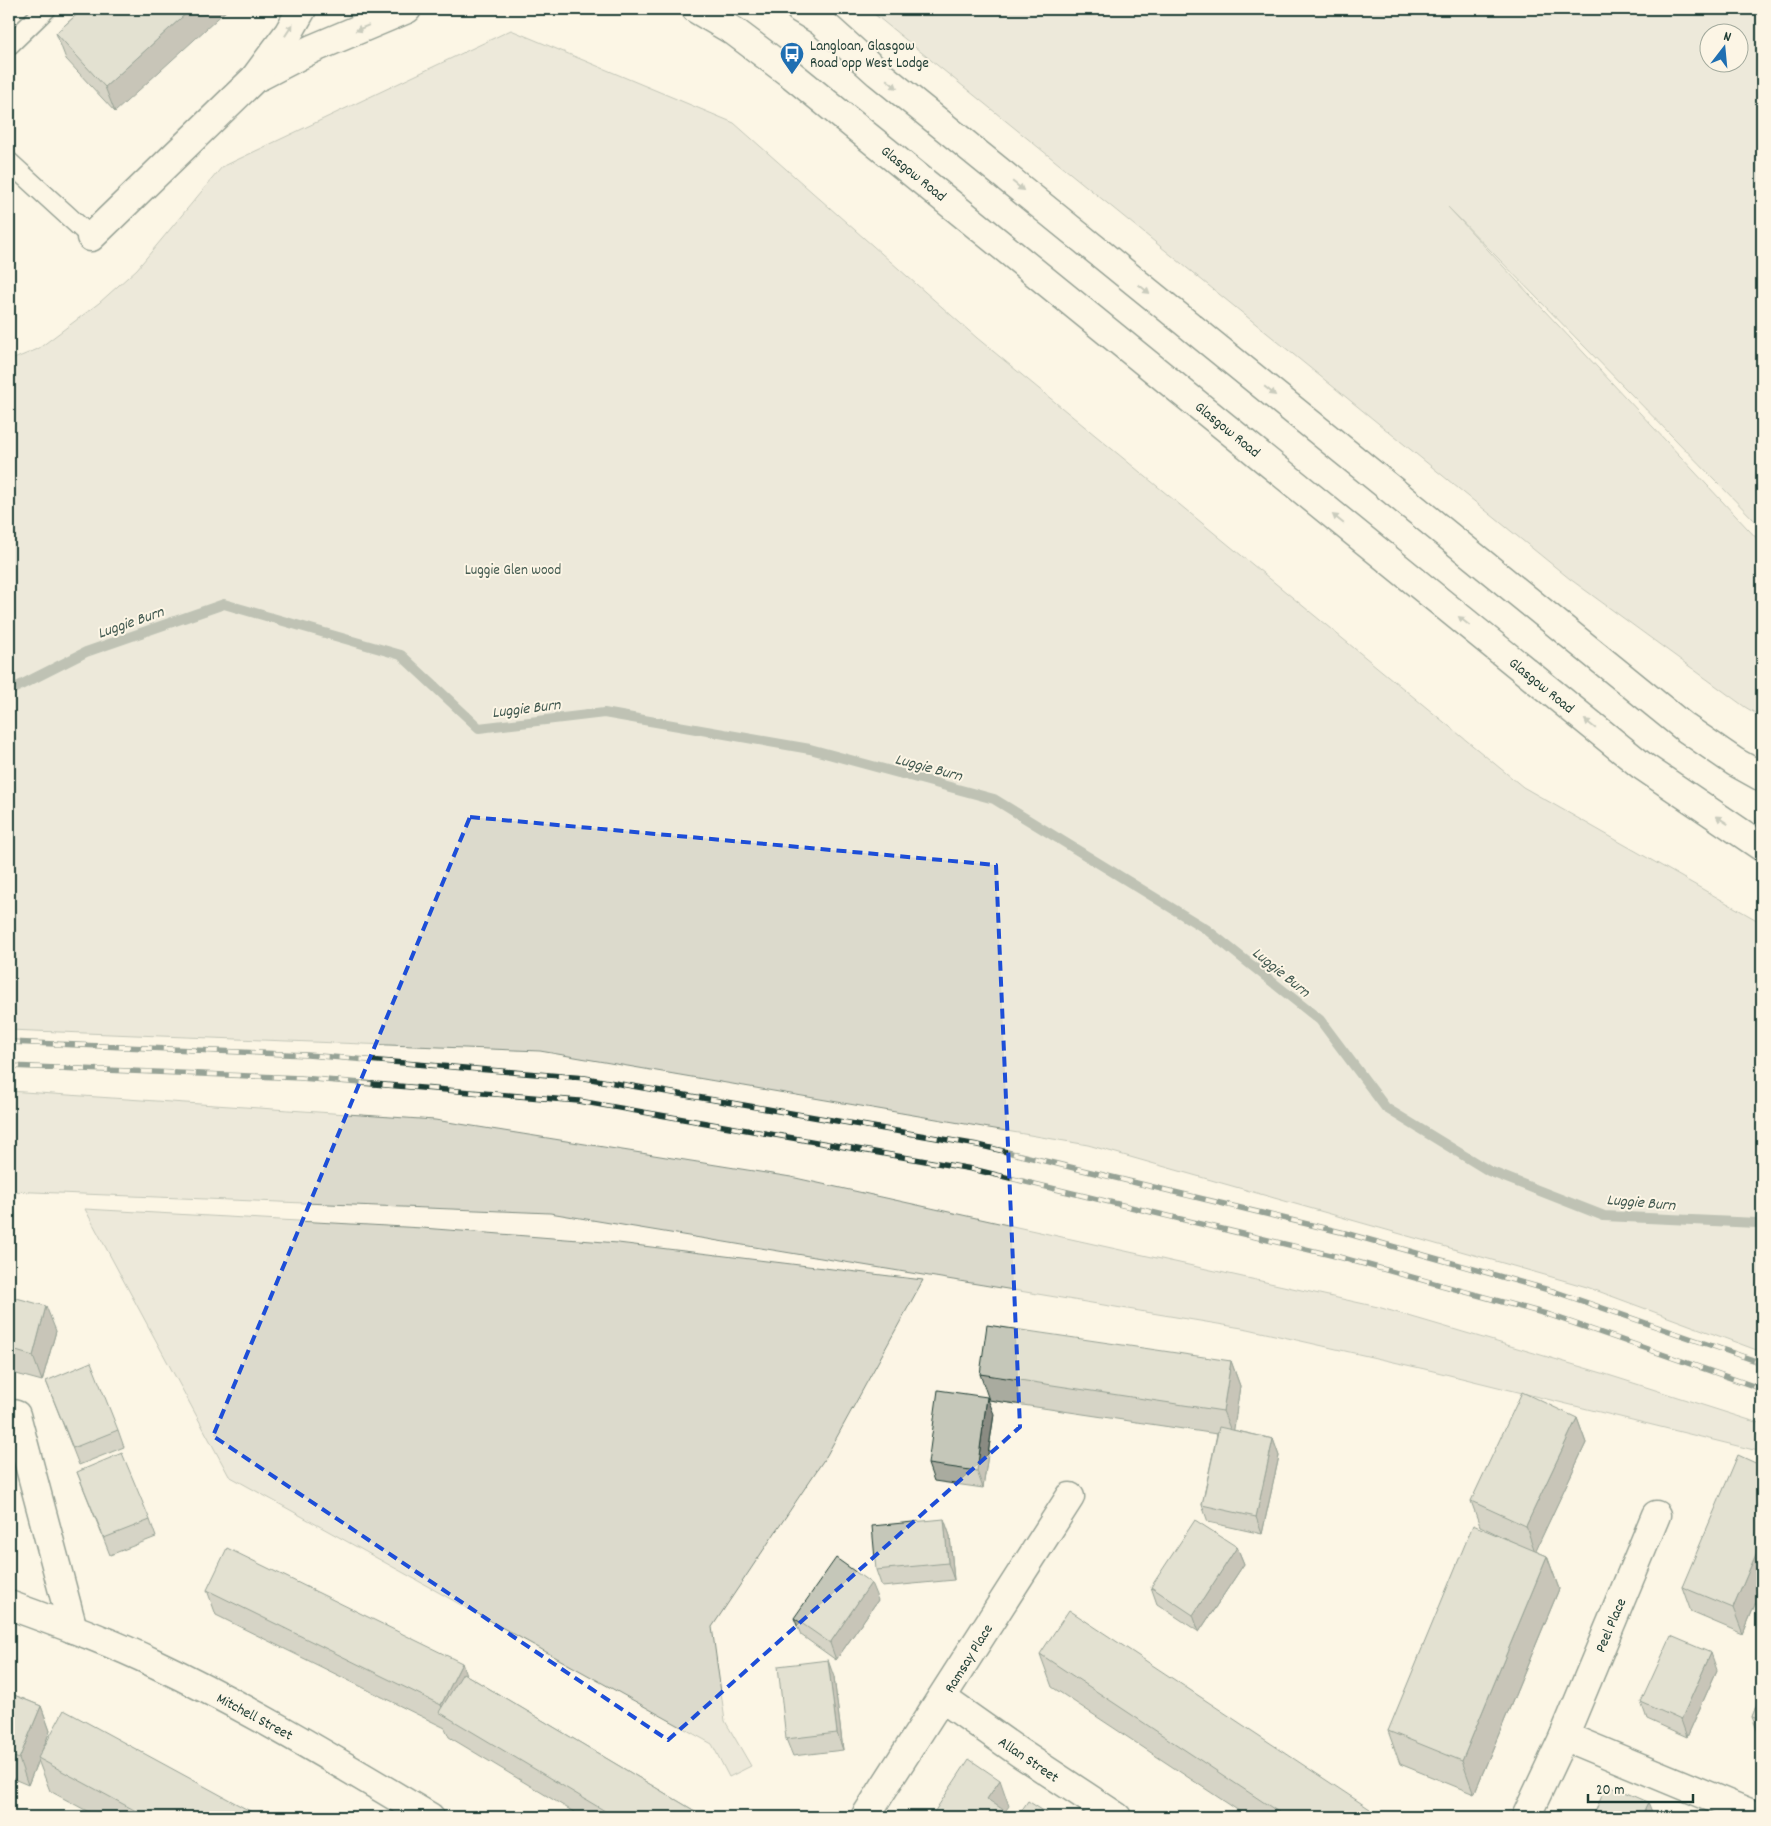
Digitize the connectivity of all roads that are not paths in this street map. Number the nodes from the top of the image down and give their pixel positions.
1 (46, 9) edge
2 (302, 9) edge
3 (407, 9) edge
4 (696, 9) edge
5 (800, 9) edge
6 (9, 45) edge
7 (254, 79) junction
8 (9, 162) edge
9 (91, 237) joint
10 (1762, 778) edge
11 (1762, 846) edge
12 (9, 1413) edge
13 (1070, 1497) dead end
14 (1656, 1515) dead end
15 (9, 1605) edge
16 (73, 1628) junction
17 (942, 1698) junction
18 (1564, 1736) junction
19 (430, 1817) edge
20 (865, 1817) edge
21 (1117, 1817) edge
22 (1526, 1817) edge
23 (1759, 1817) edge

1 - 6 lane
7 -> 2 main road
3 -> 7 main road
11 -> 4 main road, Glasgow Road
5 -> 10 main road
7 - 9 main road
8 - 9 lane
12 - 16 main road
13 - 17 main road, Ramsay Place
14 - 18 main road, Peel Place
15 - 16 main road, Mitchell Street
16 - 19 main road, Mitchell Street
17 - 20 main road, Ramsay Place
17 - 21 main road, Allan Street
18 - 22 main road, Peel Place
18 - 23 main road

